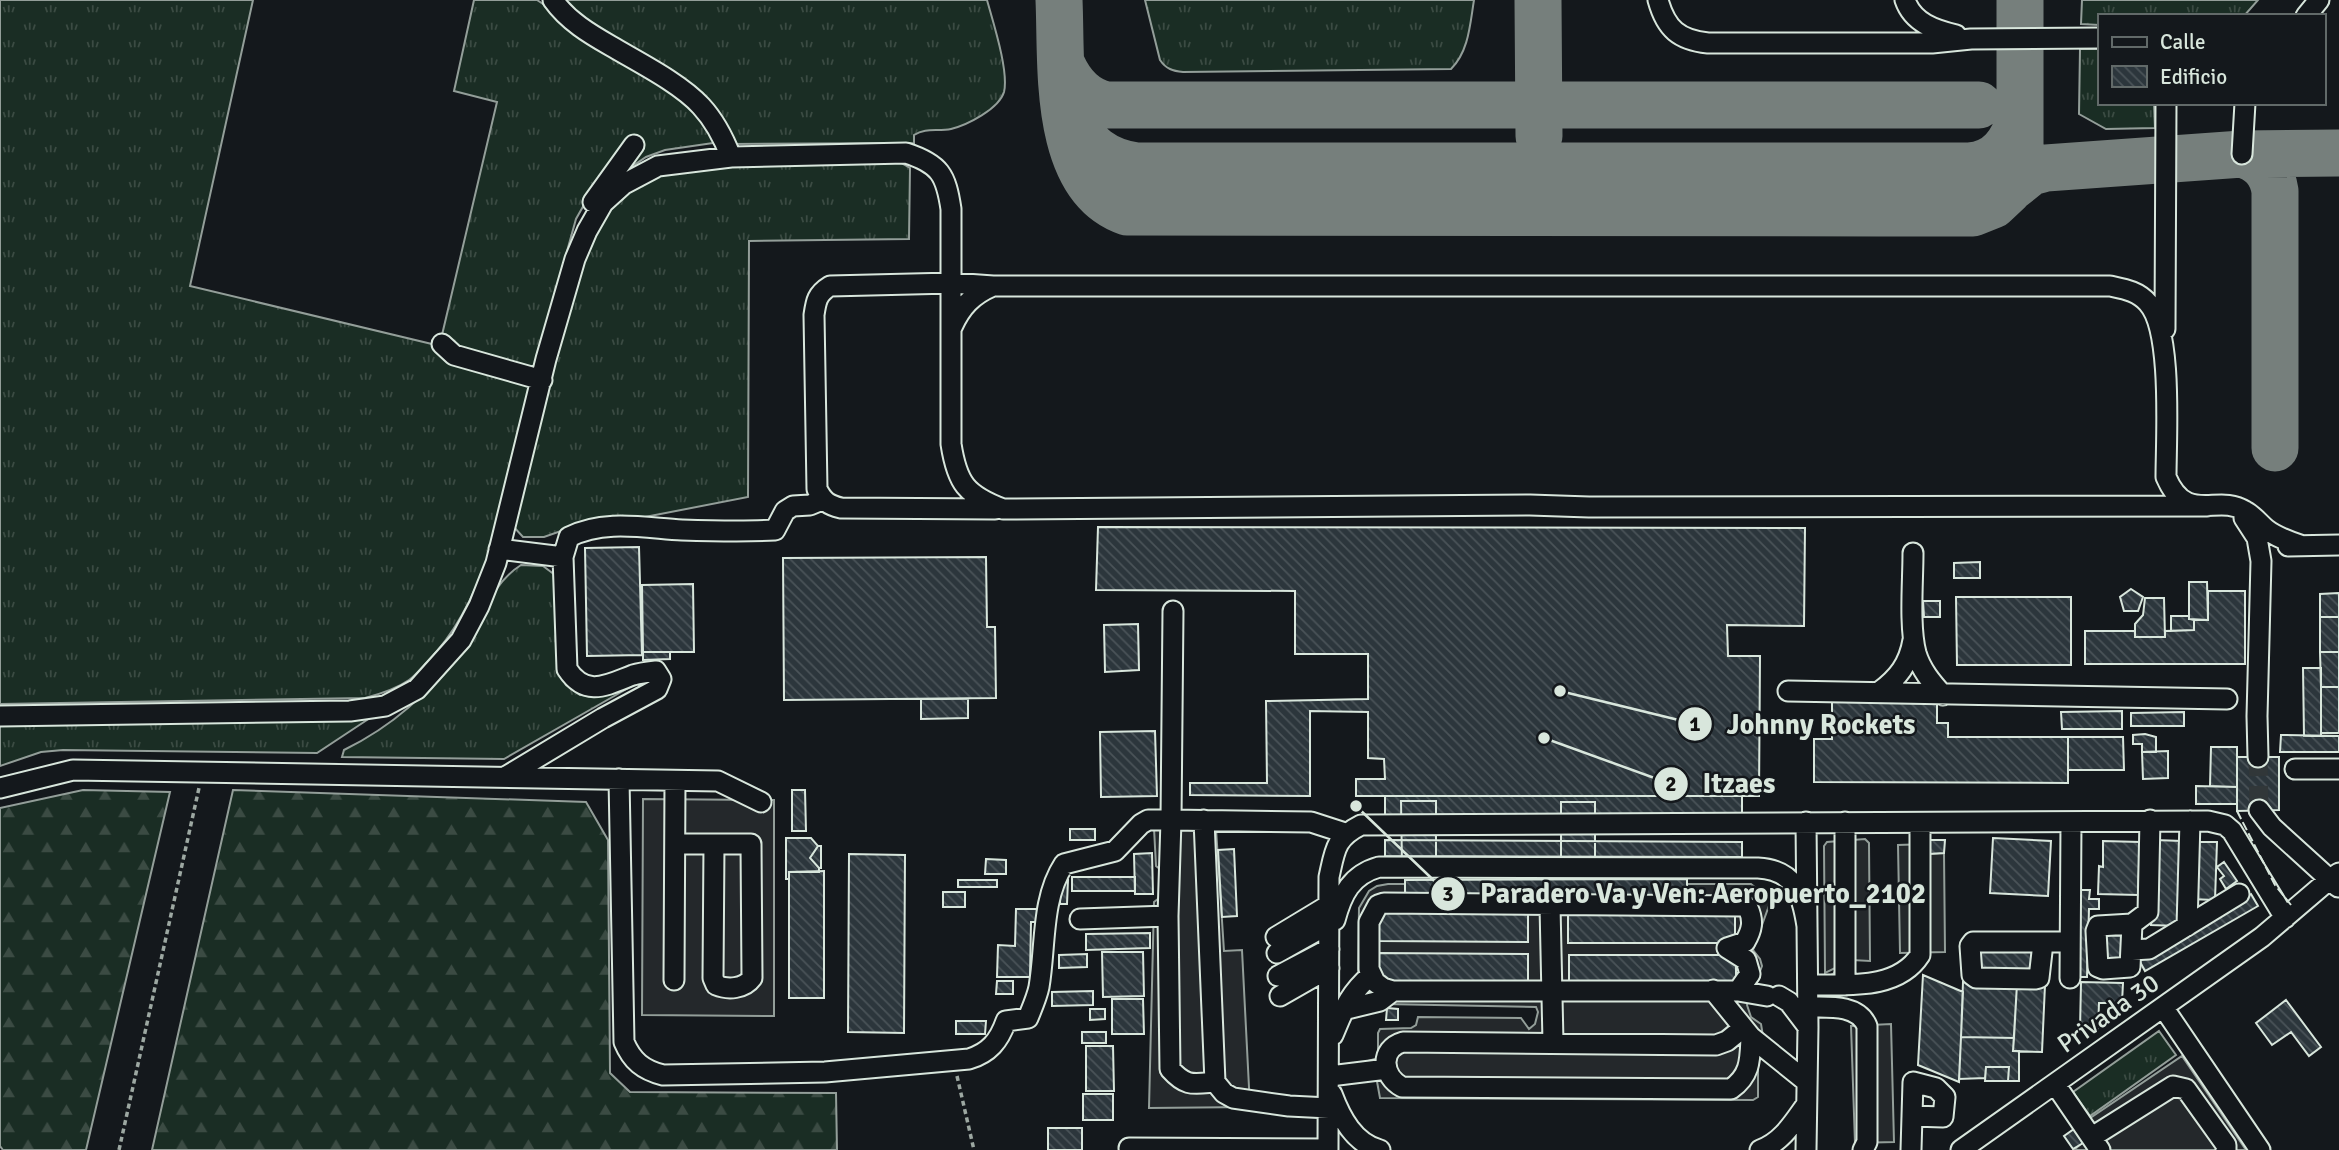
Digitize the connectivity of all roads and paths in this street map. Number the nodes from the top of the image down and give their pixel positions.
1 (553, 0) edge
2 (1658, 0) edge
3 (1905, 0) edge
4 (2319, 0) edge
5 (2308, 14) edge
6 (2098, 38) edge
7 (1971, 39) junction
8 (2166, 105) edge
9 (2245, 105) edge
10 (634, 145) dead end
11 (2242, 154) dead end
12 (731, 156) junction
13 (575, 259) junction
14 (952, 283) junction
15 (993, 286) junction
16 (952, 328) junction
17 (442, 344) dead end
18 (2165, 351) junction
19 (542, 380) junction
20 (2166, 477) junction
21 (822, 500) junction
22 (2217, 506) junction
23 (2146, 507) junction
24 (1003, 509) junction
25 (2300, 545) junction
26 (2339, 545) edge
27 (499, 549) junction
28 (1913, 553) dead end
29 (563, 557) junction
30 (2261, 561) junction
31 (1173, 611) dead end
32 (1914, 639) junction
33 (1788, 691) dead end
34 (1879, 692) junction
35 (1943, 695) junction
36 (2227, 699) dead end
37 (0, 716) edge
38 (2258, 757) tunnel mouth
39 (2295, 769) dead end
40 (2339, 769) edge
41 (203, 772) junction
42 (504, 778) junction
43 (619, 779) junction
44 (675, 780) junction
45 (0, 788) edge
46 (761, 802) dead end
47 (2259, 810) tunnel mouth
48 (1171, 820) junction
49 (1204, 820) junction
50 (2150, 820) junction
51 (2190, 821) junction
52 (1806, 822) junction
53 (1845, 822) junction
54 (2071, 822) junction
55 (1920, 823) junction
56 (1345, 833) junction
57 (675, 844) junction
58 (715, 844) junction
59 (2336, 880) edge
60 (2239, 894) dead end
61 (1550, 906) junction
62 (1329, 914) junction
63 (1168, 916) junction
64 (2285, 918) junction
65 (1080, 919) dead end
66 (2132, 924) junction
67 (1807, 926) junction
68 (2187, 926) junction
69 (2070, 942) junction
70 (2043, 943) dead end
71 (1277, 945) dead end
72 (2132, 950) junction
73 (1329, 958) junction
74 (1371, 975) junction
75 (2070, 978) dead end
76 (674, 979) dead end
77 (1808, 985) junction
78 (1845, 985) junction
79 (1279, 986) dead end
80 (1553, 990) junction
81 (1713, 990) junction
82 (1394, 991) junction
83 (1738, 991) junction
84 (1808, 1007) junction
85 (2163, 1007) junction
86 (1343, 1010) junction
87 (1808, 1027) junction
88 (1747, 1032) junction
89 (1553, 1042) junction
90 (1329, 1045) junction
91 (953, 1060) junction
92 (1387, 1069) junction
93 (1215, 1082) junction
94 (1807, 1082) junction
95 (2055, 1084) junction
96 (1330, 1091) junction
97 (1806, 1105) junction
98 (1912, 1116) dead end
99 (2096, 1144) edge
100 (1129, 1148) edge
101 (1280, 1149) edge
102 (1964, 1149) edge
103 (119, 1150) edge
104 (974, 1150) edge
105 (1328, 1150) edge
106 (1381, 1150) edge
107 (1760, 1150) edge
108 (1806, 1150) edge
109 (1863, 1150) edge
110 (1911, 1150) edge
111 (2226, 1150) edge
112 (2260, 1150) edge

1 - 12 street
2 - 7 street
3 - 7 street
4 - 5 street
6 - 7 street
8 - 18 street
9 - 11 street
10 - 13 street
12 - 13 street
12 - 14 street
13 - 19 street
14 - 15 street
14 - 16 street
14 - 21 street
15 - 16 street
15 - 18 street
16 - 24 street
17 - 19 street
18 - 20 street
19 - 27 street
20 - 22 street
20 - 23 street
21 - 24 street
21 - 29 street
22 - 23 street
22 - 25 street
22 - 30 street
23 - 24 street
25 - 26 street
25 - 30 street
27 - 29 street
27 - 37 street
28 - 32 street
29 - 42 street
30 - 38 street
31 - 48 street
32 - 34 street
32 - 35 street
33 - 34 street
34 - 35 street
35 - 36 street
39 - 40 street
41 - 42 street
41 - 45 street
41 - 103 path
42 - 43 street
43 - 44 street
43 - 91 street
44 - 46 street
44 - 57 street
47 - 59 street
48 - 49 street
48 - 63 street
48 - 91 street
49 - 56 street
49 - 93 street
50 - 51 street
50 - 54 street
50 - 66 street
51 - 64 street
51 - 68 street
52 - 53 street
52 - 56 street
52 - 67 street
53 - 55 street
53 - 78 street
54 - 55 street
54 - 69 street
55 - 78 street
56 - 62 street
57 - 58 street
57 - 76 street
58 - 58 street
59 - 64 street, Privada 30
60 - 68 street
61 - 74 street
61 - 80 street
61 - 83 street
62 - 71 street
62 - 73 street
63 - 65 street
63 - 93 street
64 - 85 street, Privada 30
66 - 72 street
66 - 72 street
67 - 73 street
67 - 77 street
68 - 72 street
69 - 70 street
69 - 75 street
73 - 79 street
73 - 90 street
74 - 82 street
74 - 86 street
77 - 78 street
77 - 84 street
80 - 81 street
80 - 82 street
80 - 89 street
81 - 83 street
81 - 88 street
82 - 86 street
83 - 87 street
84 - 87 street
84 - 109 street
85 - 95 street, Privada 30
85 - 112 street
86 - 90 street
87 - 94 street
88 - 89 street
88 - 92 street
88 - 94 street
89 - 92 street
90 - 96 street
91 - 104 path
92 - 96 street
93 - 96 street
94 - 97 street
95 - 99 street
95 - 102 street, Privada 30
96 - 105 street
96 - 106 street
97 - 107 street
97 - 108 street
98 - 110 street
99 - 111 street
100 - 101 street
101 - 105 street

